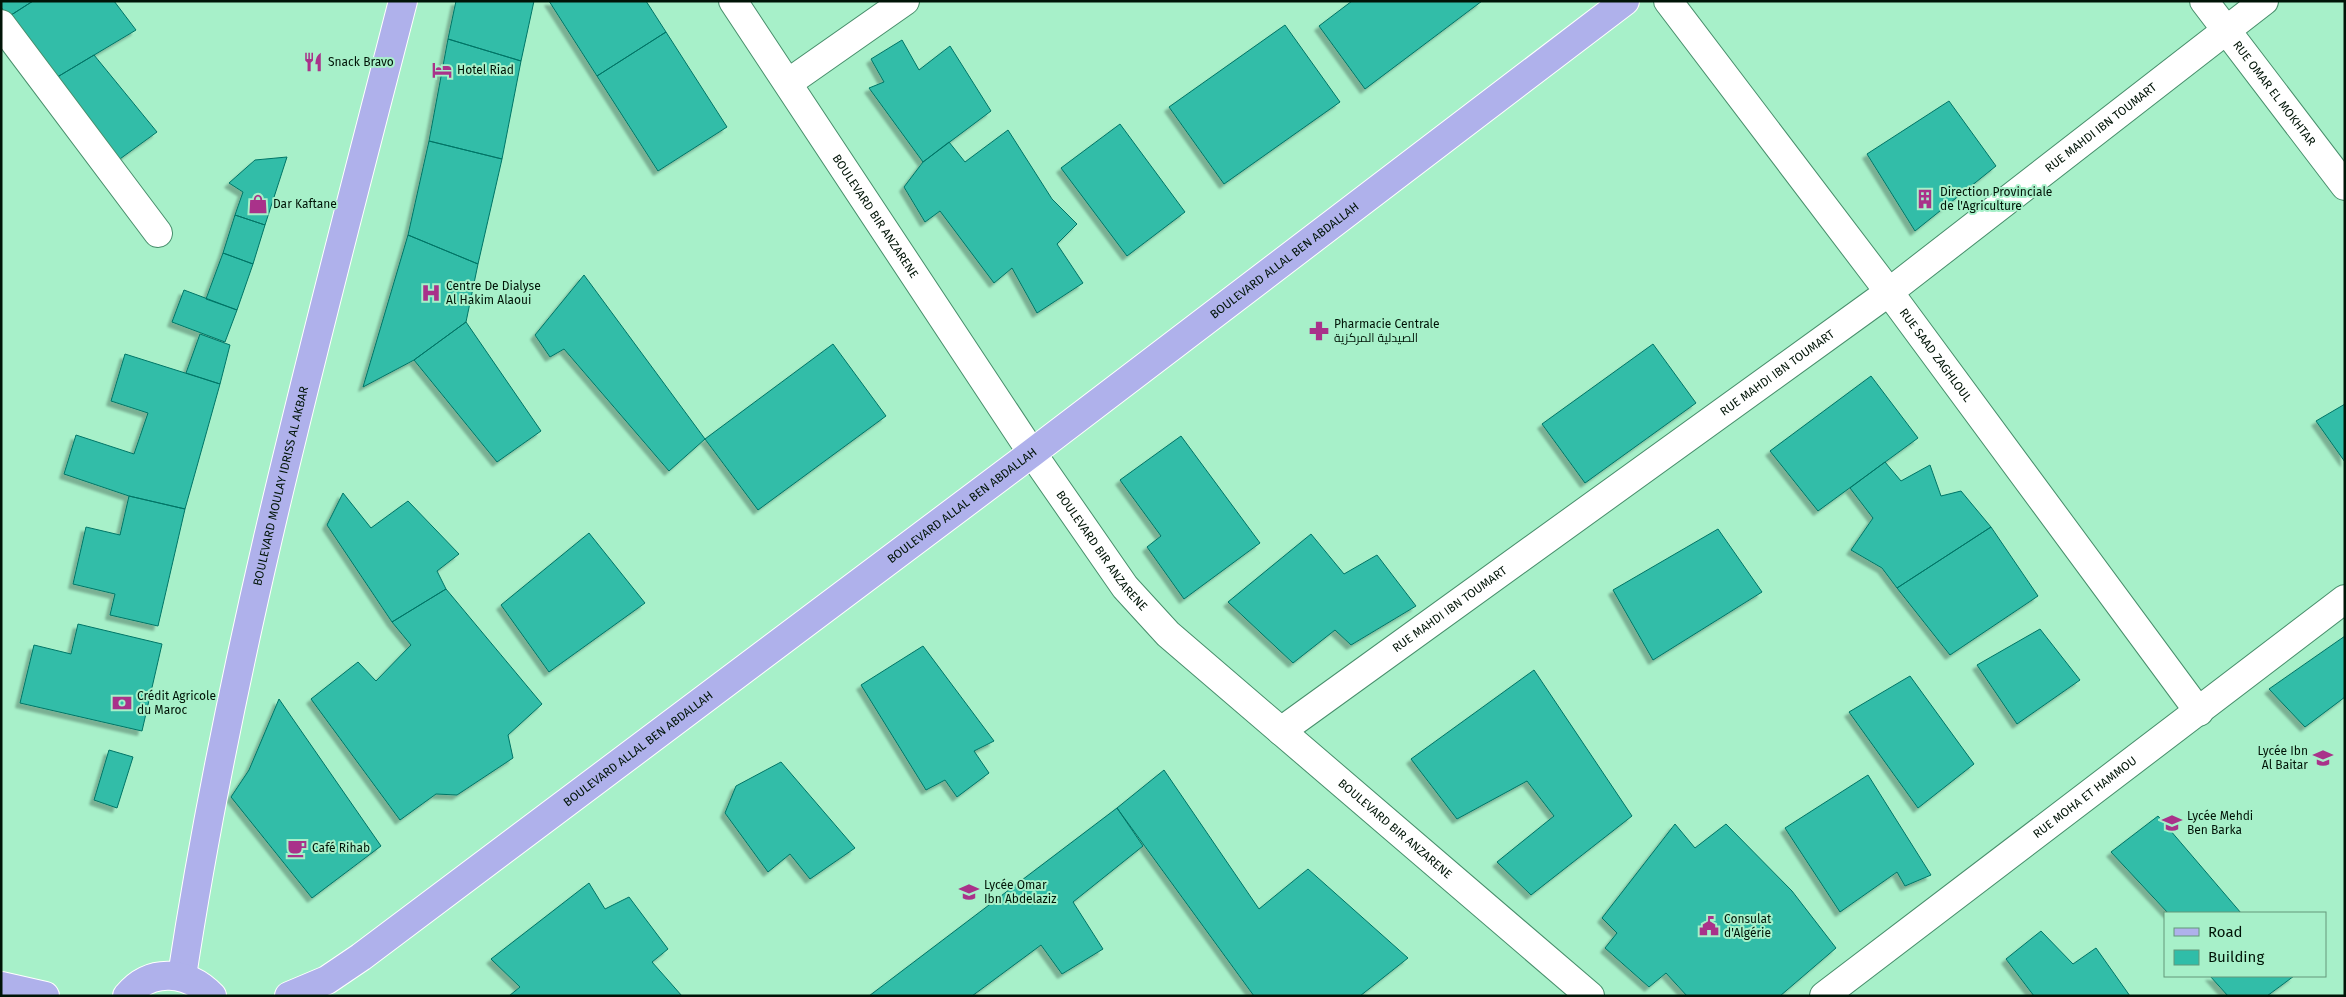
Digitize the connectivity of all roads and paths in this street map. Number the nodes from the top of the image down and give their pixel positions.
1 (403, 1) edge
2 (733, 1) edge
3 (905, 1) edge
4 (1625, 1) edge
5 (1668, 1) edge
6 (2204, 1) edge
7 (2264, 1) edge
8 (1, 24) edge
9 (2226, 29) junction
10 (788, 83) junction
11 (2345, 186) edge
12 (158, 233) dead end
13 (1889, 292) junction
14 (1032, 453) junction
15 (2345, 599) edge
16 (2199, 712) junction
17 (1281, 732) junction
18 (182, 976) junction
19 (1, 986) edge
20 (45, 996) edge
21 (127, 996) edge
22 (212, 996) edge
23 (289, 996) edge
24 (1590, 996) edge
25 (1824, 996) edge

1 - 18 main road, BOULEVARD MOULAY IDRISS AL AKBAR
2 - 10 street, BOULEVARD BIR ANZARENE
3 - 10 street
4 - 14 main road, BOULEVARD ALLAL BEN ABDALLAH
5 - 13 street, RUE SAAD ZAGHLOUL
6 - 9 street, RUE OMAR EL MOKHTAR
7 - 9 street, RUE MAHDI IBN TOUMART
8 - 12 street
9 - 11 street, RUE OMAR EL MOKHTAR
9 - 13 street, RUE MAHDI IBN TOUMART
10 - 14 street, BOULEVARD BIR ANZARENE
13 - 16 street, RUE SAAD ZAGHLOUL
13 - 17 street, RUE MAHDI IBN TOUMART
14 - 17 street, BOULEVARD BIR ANZARENE
14 - 23 main road, BOULEVARD ALLAL BEN ABDALLAH
15 - 16 street, RUE MOHA ET HAMMOU
16 - 25 street, RUE MOHA ET HAMMOU
17 - 24 street, BOULEVARD BIR ANZARENE
18 - 21 main road
18 - 22 main road
19 - 20 main road

